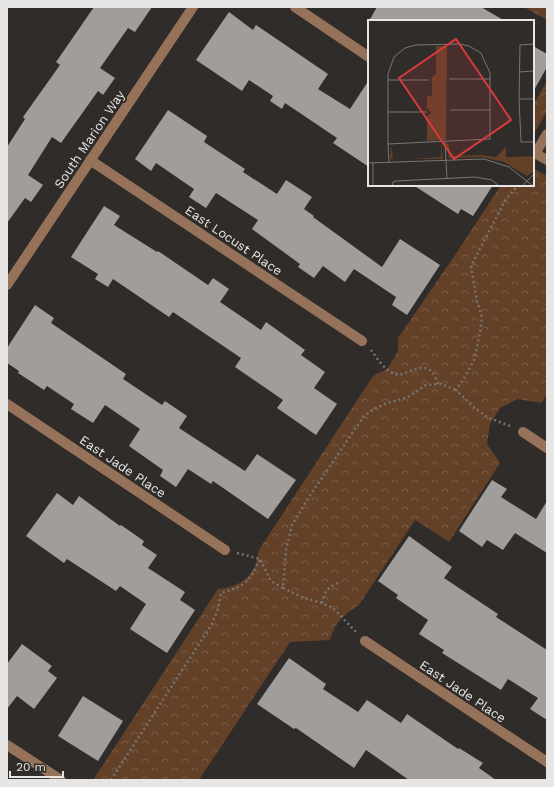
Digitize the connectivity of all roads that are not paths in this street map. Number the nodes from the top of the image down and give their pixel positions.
1 (193, 7) edge
2 (295, 7) edge
3 (368, 56) edge
4 (547, 134) edge
5 (534, 153) edge
6 (90, 160) junction
7 (547, 160) edge
8 (7, 285) edge
9 (362, 341) road end
10 (7, 404) edge
11 (523, 432) road end
12 (547, 448) edge
13 (225, 550) road end
14 (365, 641) road end
15 (7, 745) edge
16 (547, 762) edge
17 (61, 780) edge

1 - 6 street, South Marion Way
2 - 3 street
4 - 5 street
5 - 7 street
6 - 8 street, South Marion Way
6 - 9 street, East Locust Place
10 - 13 street, East Jade Place
11 - 12 street
14 - 16 street, East Jade Place
15 - 17 street

